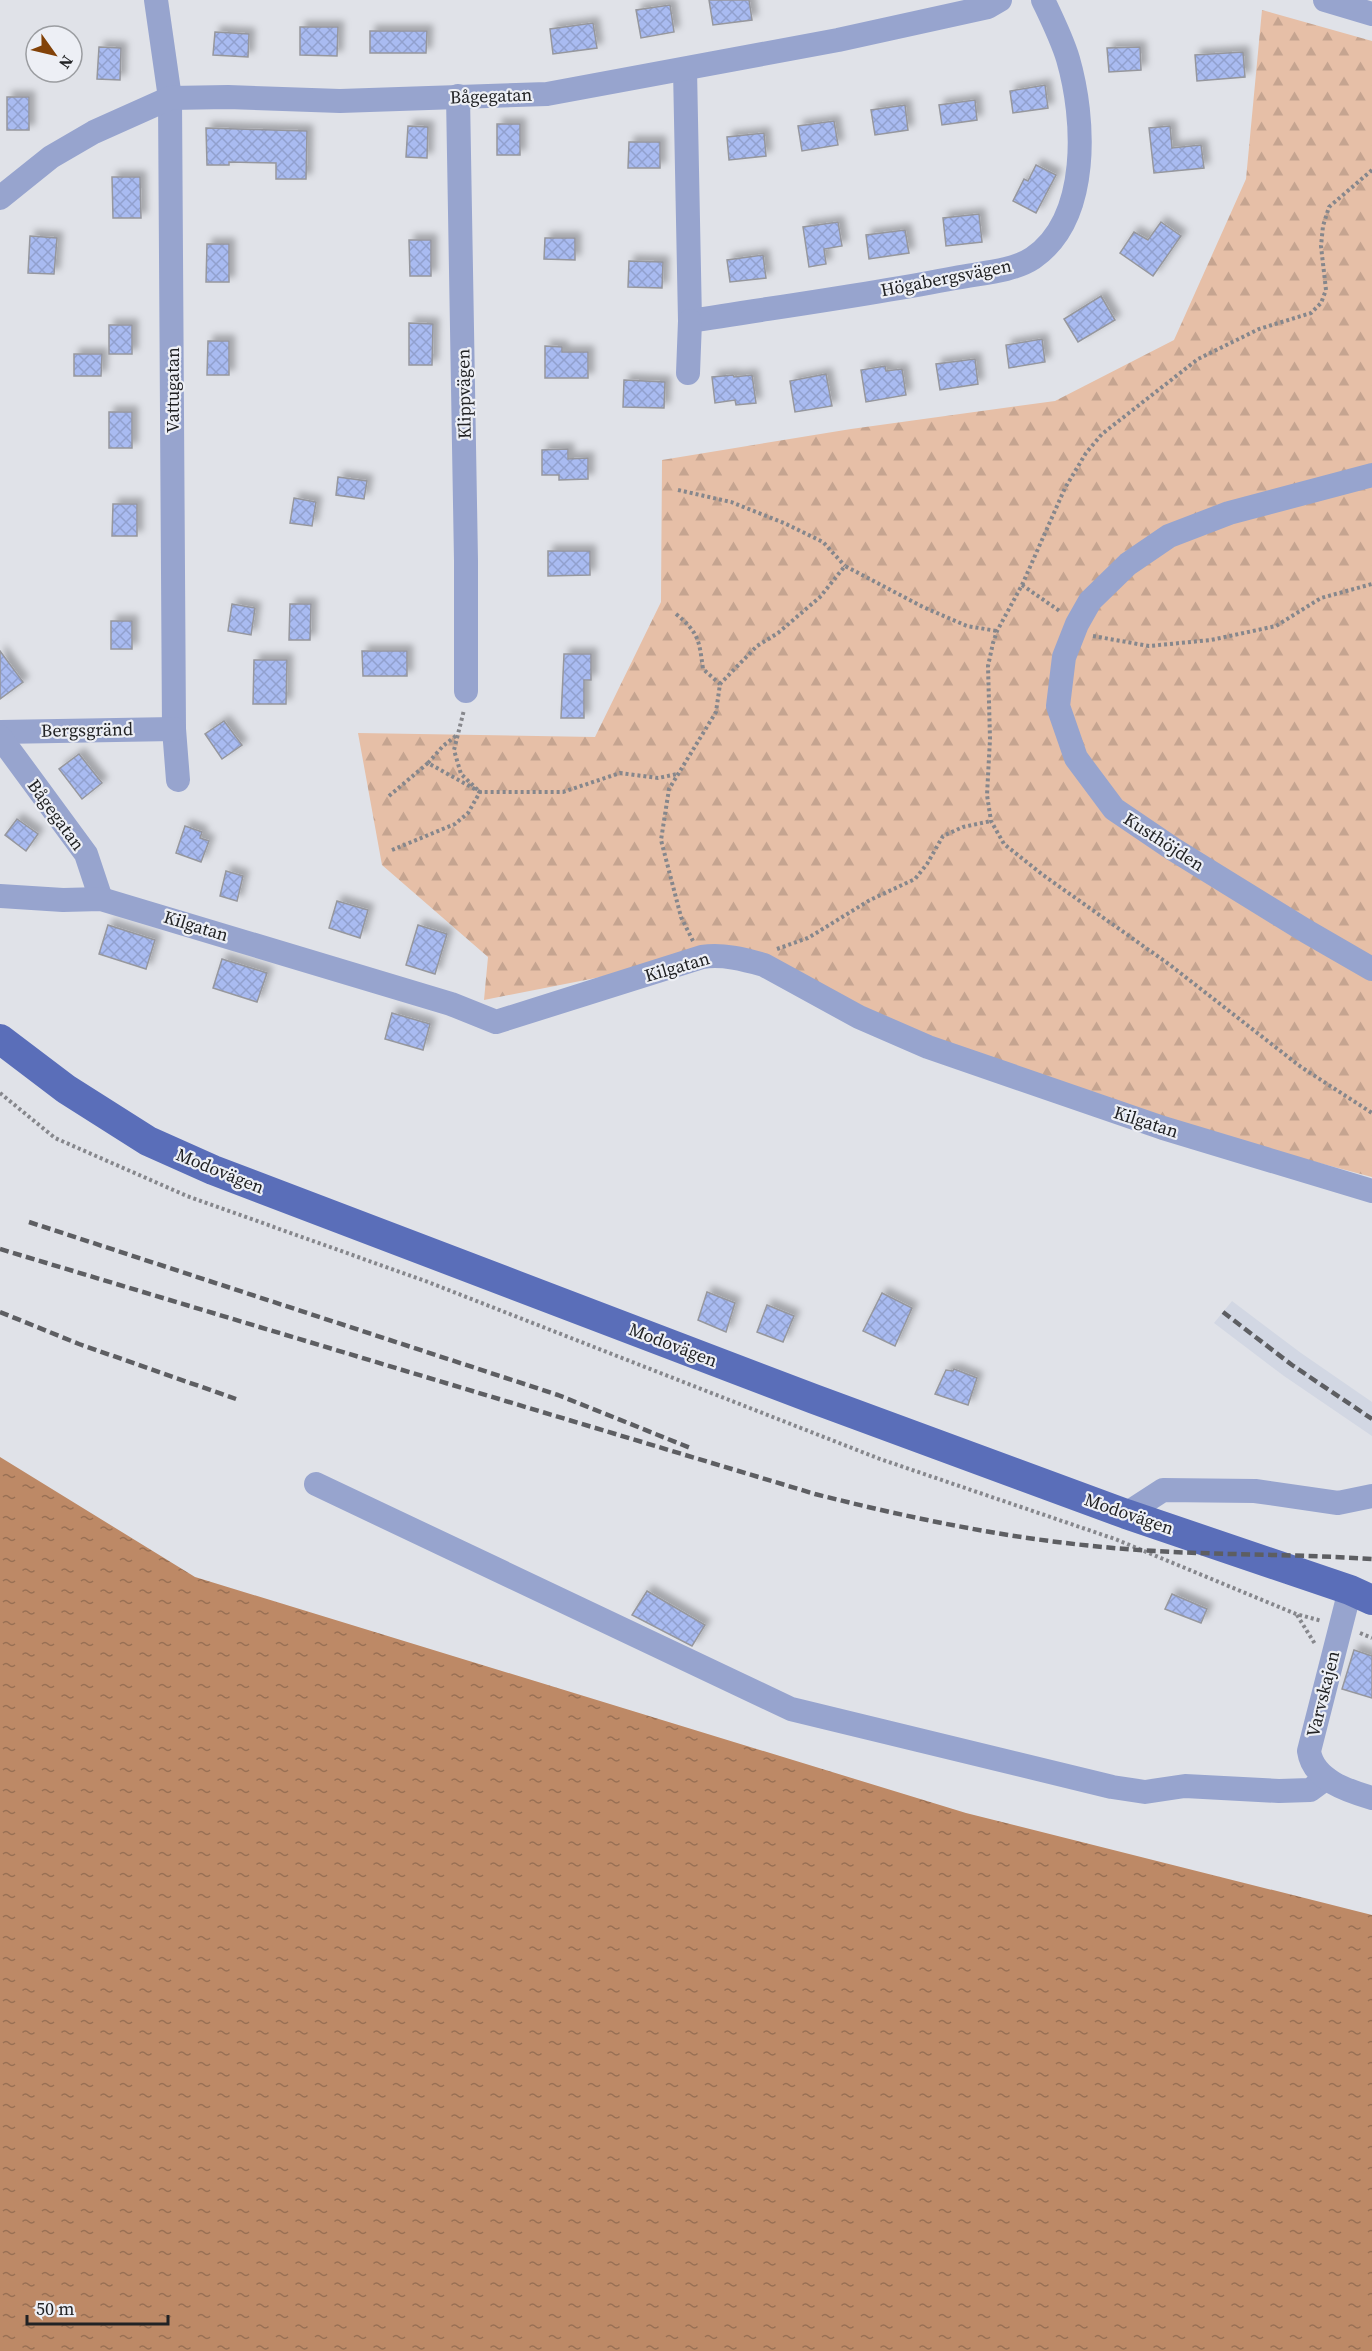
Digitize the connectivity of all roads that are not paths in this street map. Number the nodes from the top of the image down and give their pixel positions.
1 (156, 0) edge
2 (1000, 0) edge
3 (1043, 0) edge
4 (1325, 0) edge
5 (1372, 14) edge
6 (685, 69) junction
7 (458, 96) junction
8 (170, 98) junction
9 (0, 198) edge
10 (690, 321) junction
11 (688, 373) dead end
12 (1372, 475) edge
13 (466, 692) road end
14 (174, 729) junction
15 (0, 732) edge
16 (0, 736) edge
17 (178, 780) dead end
18 (0, 896) edge
19 (101, 899) junction
20 (1372, 969) edge
21 (0, 1039) edge
22 (1372, 1191) edge
23 (316, 1484) dead end
24 (1372, 1496) edge
25 (1126, 1514) junction
26 (1361, 1595) edge
27 (1325, 1779) junction
28 (1372, 1798) edge

1 - 8 street, Vattugatan
2 - 6 street, Bågegatan
3 - 10 street, Högabergsvägen
4 - 5 street
6 - 7 street, Bågegatan
6 - 10 street
7 - 8 street, Bågegatan
7 - 13 street, Klippvägen
8 - 9 street, Bågegatan
8 - 14 street, Vattugatan
10 - 11 street
12 - 20 street, Kusthöjden
14 - 15 street, Bergsgränd
14 - 17 street, Vattugatan
16 - 19 street, Bågegatan
18 - 19 street, Kilgatan
19 - 22 street, Kilgatan
21 - 25 main road, Modovägen
23 - 27 street
24 - 25 street
25 - 26 main road, Modovägen
26 - 27 street, Varvskajen
27 - 28 street

